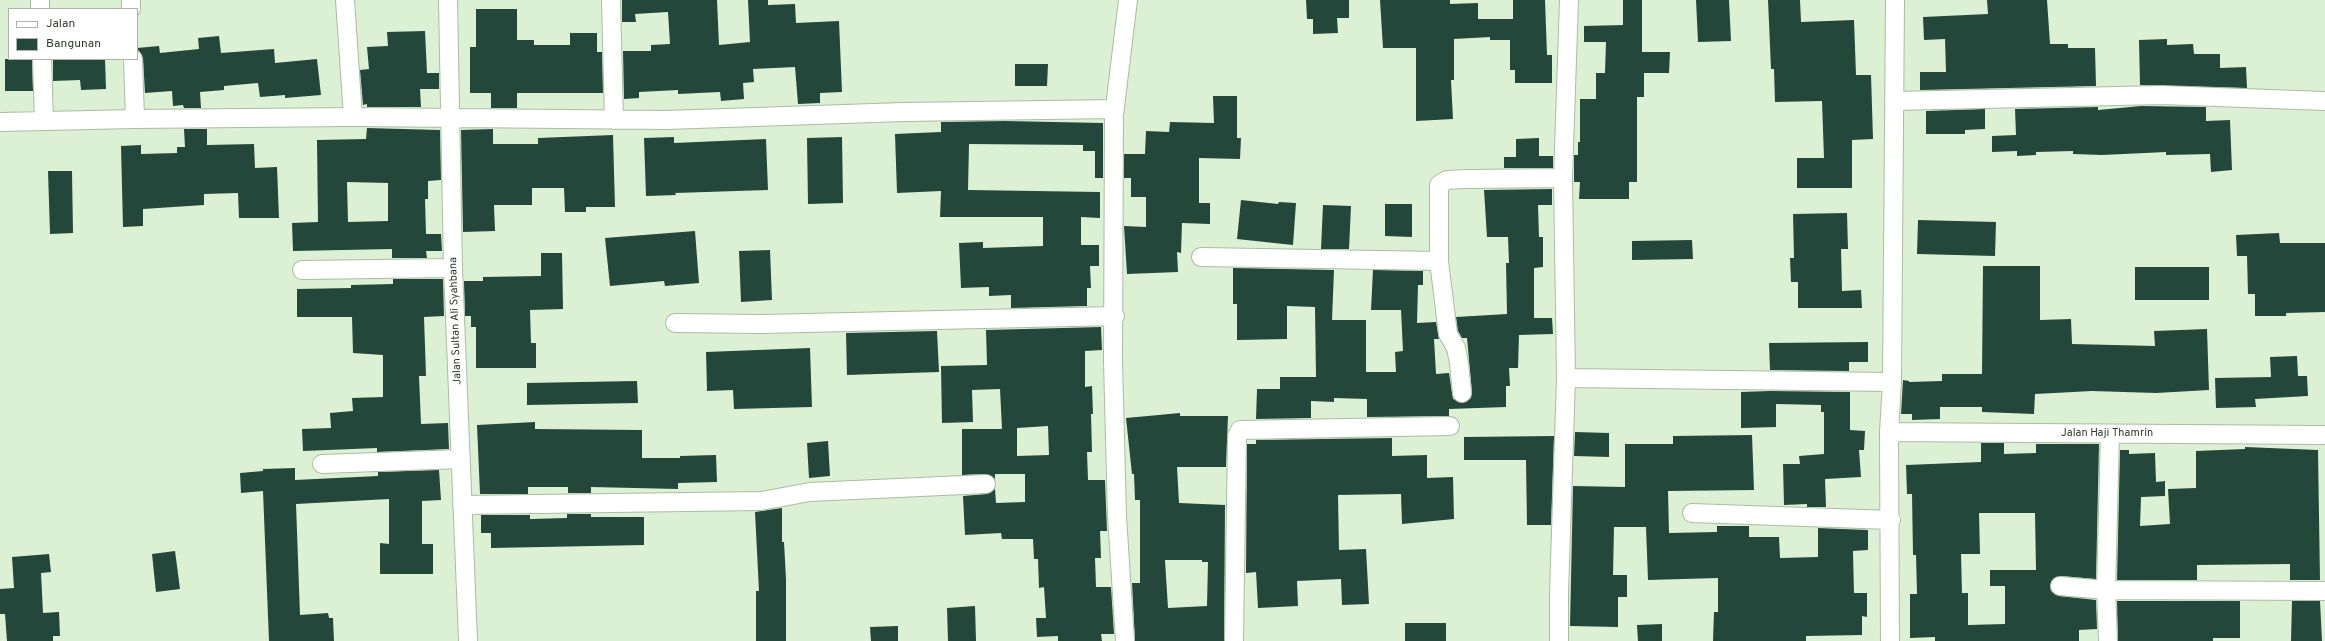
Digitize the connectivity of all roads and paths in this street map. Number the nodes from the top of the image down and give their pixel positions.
1 (345, 0) edge
2 (448, 0) edge
3 (612, 0) edge
4 (1128, 0) edge
5 (1569, 0) edge
6 (1895, 0) edge
7 (42, 60) edge
8 (133, 60) edge
9 (2325, 101) edge
10 (1894, 102) junction
11 (1115, 109) junction
12 (353, 117) junction
13 (450, 117) junction
14 (135, 119) junction
15 (614, 120) junction
16 (44, 121) junction
17 (0, 122) edge
18 (1563, 178) junction
19 (1201, 257) dead end
20 (1439, 261) junction
21 (453, 268) junction
22 (302, 270) dead end
23 (1115, 316) junction
24 (675, 323) dead end
25 (1566, 378) junction
26 (1892, 382) junction
27 (1462, 393) dead end
28 (1450, 426) dead end
29 (1889, 432) junction
30 (2110, 434) junction
31 (2325, 435) edge
32 (460, 459) junction
33 (322, 464) dead end
34 (986, 484) dead end
35 (462, 505) junction
36 (1692, 514) dead end
37 (1891, 520) junction
38 (2060, 586) dead end
39 (2106, 590) junction
40 (2325, 591) edge
41 (468, 641) edge
42 (1125, 641) edge
43 (1234, 641) edge
44 (1559, 641) edge
45 (1890, 641) edge
46 (2108, 641) edge

1 - 12 street
2 - 13 street, Jalan Sultan Ali Syahbana
3 - 15 street
4 - 11 street
5 - 18 street
6 - 10 street
7 - 16 street
8 - 14 street
9 - 10 street
10 - 26 street
11 - 15 street
11 - 23 street
12 - 13 street
12 - 14 street
13 - 15 street
13 - 21 street, Jalan Sultan Ali Syahbana
14 - 16 street
16 - 17 street
18 - 20 street
18 - 25 street
19 - 20 street
20 - 27 street
21 - 22 street
21 - 32 street, Jalan Sultan Ali Syahbana
23 - 24 street
23 - 42 street
25 - 26 street
25 - 44 street
26 - 29 street
28 - 43 street
29 - 30 street, Jalan Haji Thamrin
29 - 37 street
30 - 31 street, Jalan Haji Thamrin
30 - 39 street
32 - 33 street
32 - 35 street, Jalan Sultan Ali Syahbana
34 - 35 street
35 - 41 street, Jalan Sultan Ali Syahbana
36 - 37 street
37 - 45 street
38 - 39 street
39 - 40 street
39 - 46 street

